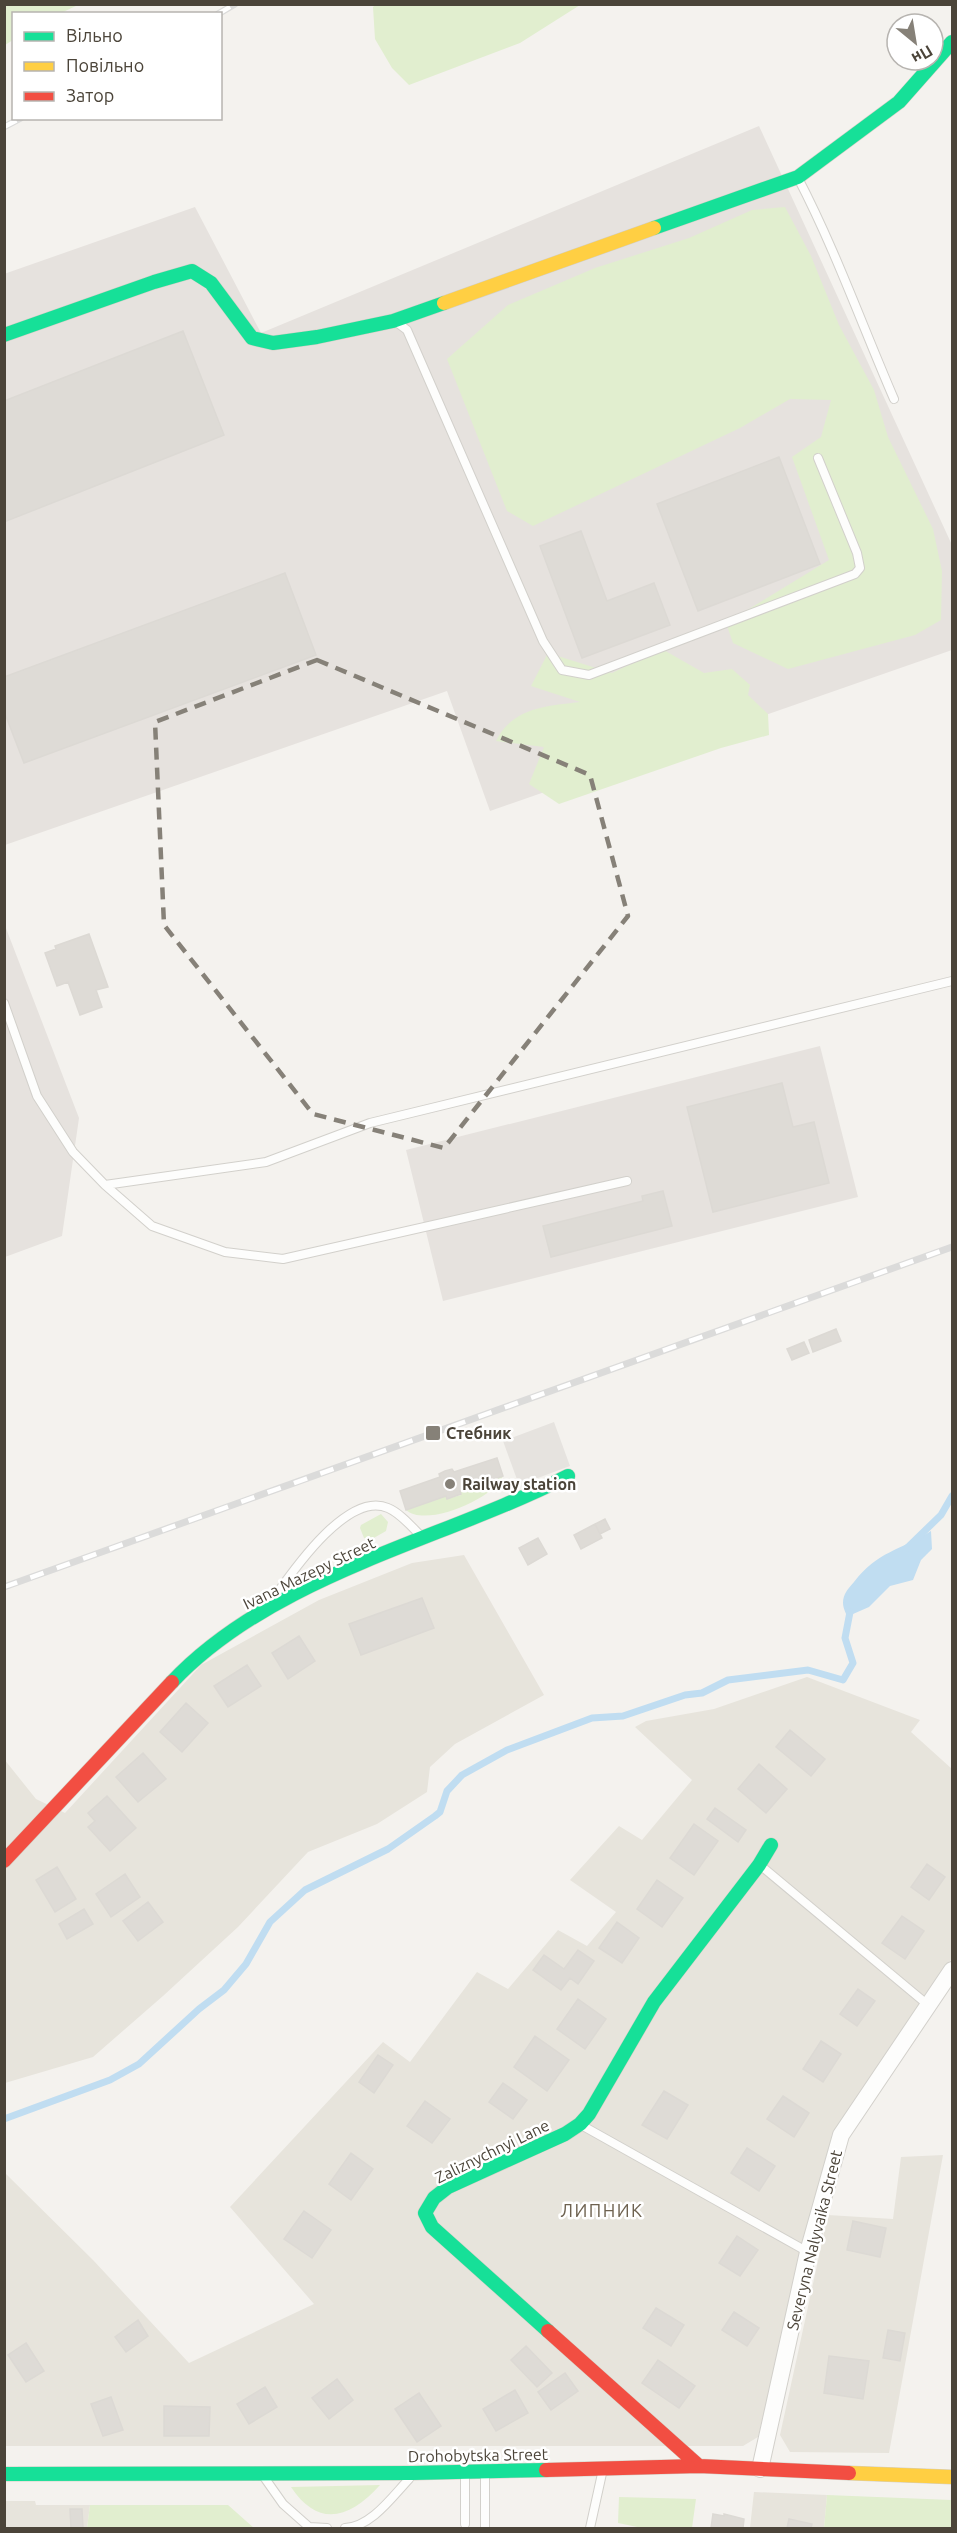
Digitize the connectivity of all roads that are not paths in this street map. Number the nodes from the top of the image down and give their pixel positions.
1 (952, 42) edge
2 (798, 177) junction
3 (393, 321) junction
4 (4, 335) edge
5 (894, 399) dead end
6 (818, 458) dead end
7 (952, 981) edge
8 (4, 1003) edge
9 (627, 1181) dead end
10 (105, 1185) junction
11 (568, 1476) dead end
12 (422, 1538) junction
13 (264, 1611) junction
14 (771, 1845) dead end
15 (4, 1861) edge
16 (759, 1865) junction
17 (952, 1970) edge
18 (928, 2005) junction
19 (580, 2124) junction
20 (808, 2252) junction
21 (699, 2466) junction
22 (603, 2469) junction
23 (760, 2469) junction
24 (465, 2472) junction
25 (486, 2472) junction
26 (413, 2473) junction
27 (4, 2474) edge
28 (262, 2474) junction
29 (952, 2477) edge
30 (465, 2524) dead end
31 (327, 2529) edge
32 (345, 2529) edge
33 (485, 2529) edge
34 (590, 2529) edge

1 - 2 street
2 - 3 street
2 - 5 lane
3 - 4 street
3 - 6 lane
7 - 10 lane
8 - 10 lane
9 - 10 lane
11 - 12 street, Ivana Mazepy Street
12 - 13 street, Ivana Mazepy Street
12 - 13 lane
13 - 15 street, Ivana Mazepy Street
14 - 16 street, Zaliznychnyi Lane
16 - 18 lane
16 - 19 street, Zaliznychnyi Lane
17 - 18 street, Severyna Nalyvaika Street
18 - 20 street, Severyna Nalyvaika Street
19 - 20 lane
19 - 21 street, Zaliznychnyi Lane
20 - 23 street, Severyna Nalyvaika Street
21 - 22 street, Drohobytska Street
21 - 23 street, Drohobytska Street
22 - 25 street, Drohobytska Street
22 - 34 lane
23 - 29 street, Drohobytska Street
24 - 25 street, Drohobytska Street
24 - 26 street, Drohobytska Street
24 - 30 lane
25 - 33 lane
26 - 28 street, Drohobytska Street
26 - 32 lane
27 - 28 street, Drohobytska Street
28 - 31 lane

